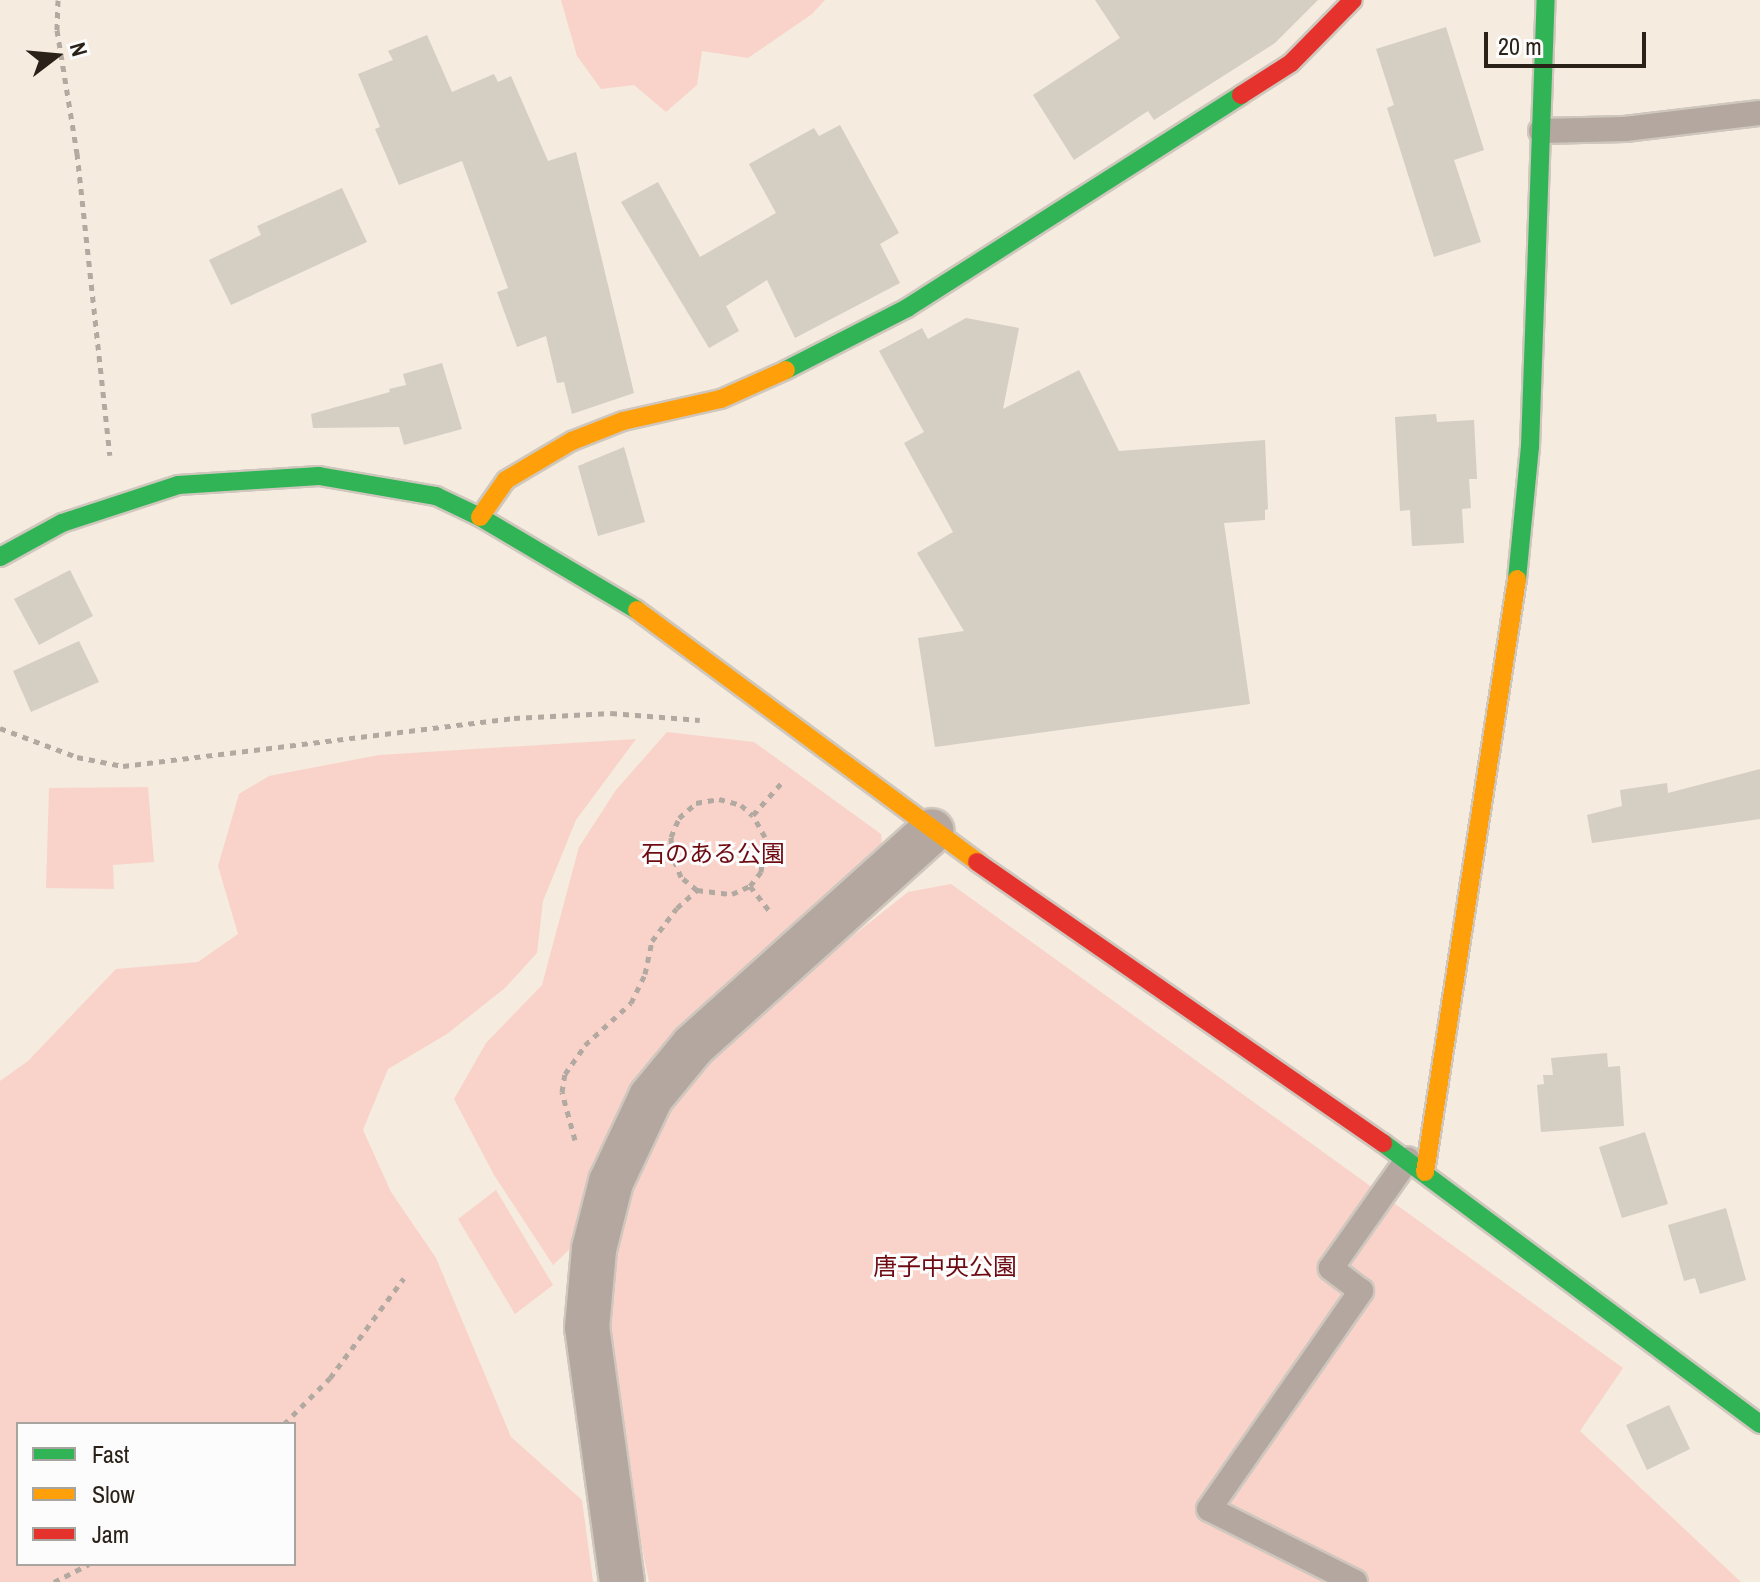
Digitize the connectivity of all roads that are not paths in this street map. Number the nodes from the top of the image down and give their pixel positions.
1 (1353, 0) edge
2 (1546, 0) edge
3 (1760, 113) edge
4 (1541, 131) junction
5 (480, 517) junction
6 (0, 557) edge
7 (932, 831) junction
8 (1416, 1166) junction
9 (1760, 1424) edge
10 (622, 1582) edge
11 (1355, 1582) edge

1 - 5 street
2 - 4 street
3 - 4 lane
4 - 8 street
5 - 6 street
5 - 7 street
7 - 8 street
7 - 10 street
8 - 9 street
8 - 11 lane

